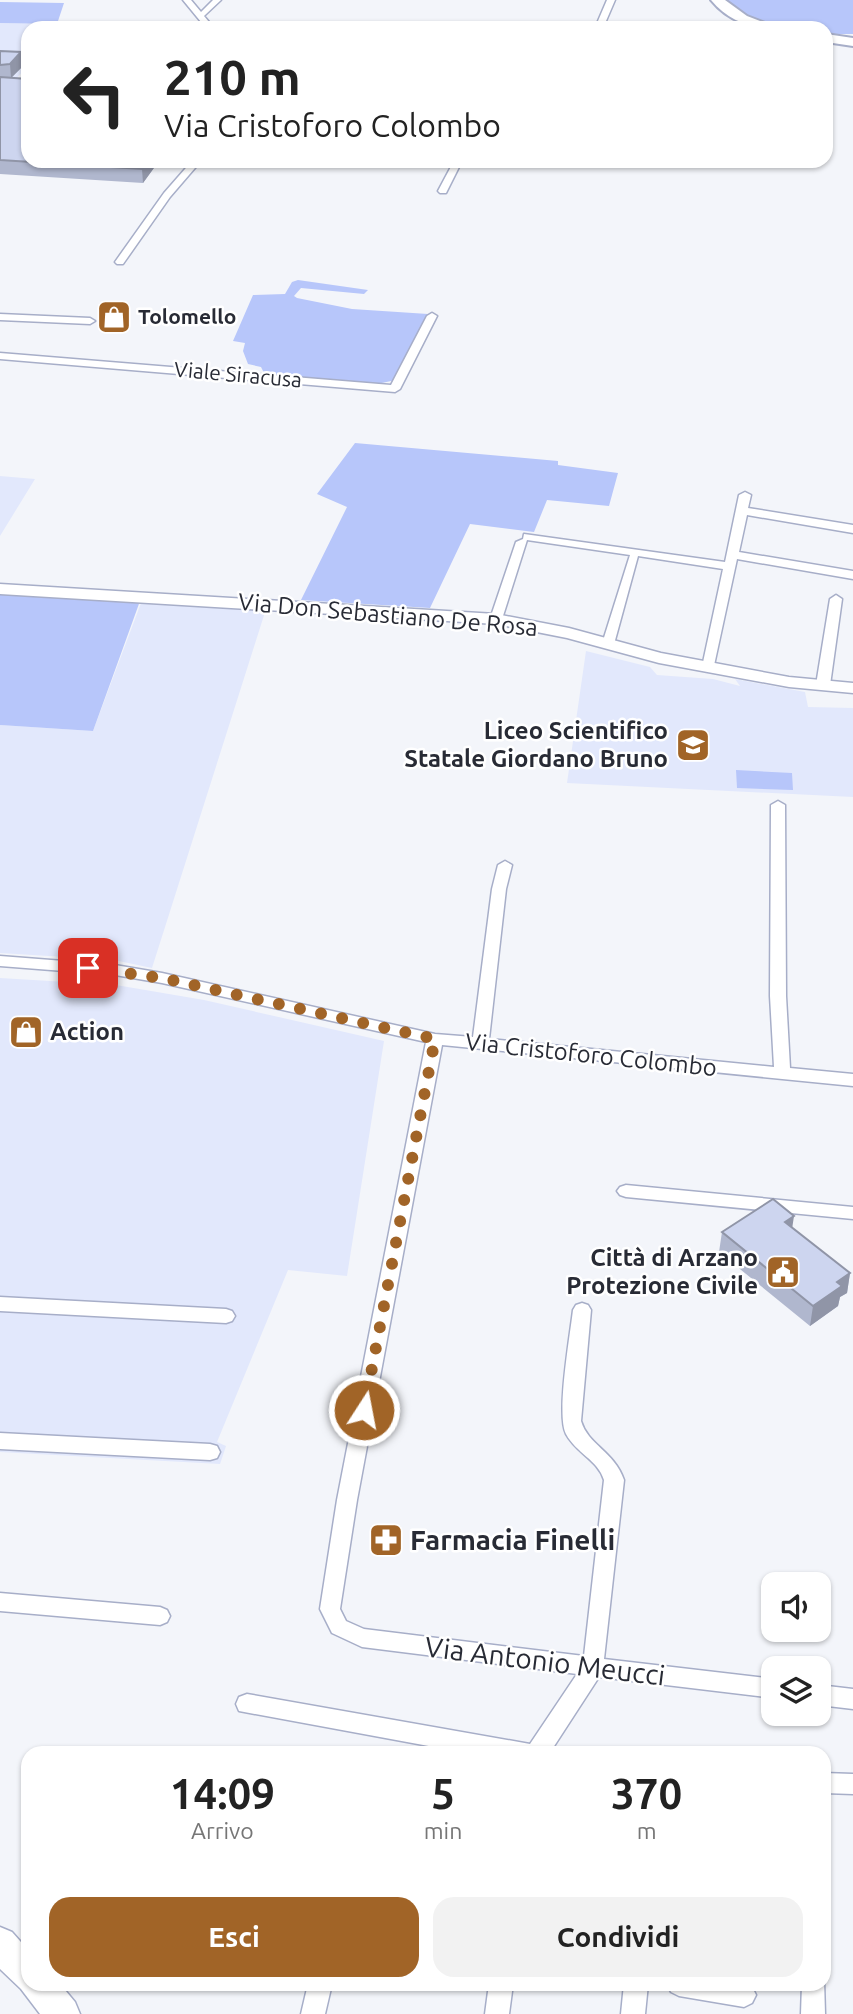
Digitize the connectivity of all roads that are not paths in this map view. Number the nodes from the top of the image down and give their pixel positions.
1 (187, 0) edge
2 (217, 0) edge
3 (611, 0) edge
4 (718, 0) edge
5 (198, 16) junction
6 (203, 21) edge
7 (603, 21) edge
8 (752, 21) edge
9 (833, 37) edge
10 (851, 38) edge
11 (191, 168) edge
12 (454, 168) edge
13 (443, 191) dead end
14 (120, 262) dead end
15 (432, 316) dead end
16 (0, 317) edge
17 (90, 321) dead end
18 (0, 356) edge
19 (745, 495) dead end
20 (742, 512) junction
21 (853, 529) edge
22 (633, 558) dead end
23 (731, 561) junction
24 (853, 575) edge
25 (0, 589) edge
26 (836, 599) dead end
27 (496, 620) junction
28 (608, 644) junction
29 (708, 667) junction
30 (823, 685) junction
31 (853, 688) edge
32 (778, 805) dead end
33 (505, 865) dead end
34 (0, 961) edge
35 (435, 1039) junction
36 (480, 1045) junction
37 (782, 1074) junction
38 (853, 1080) edge
39 (626, 1191) dead end
40 (853, 1213) edge
41 (0, 1304) edge
42 (582, 1310) dead end
43 (226, 1316) dead end
44 (0, 1441) edge
45 (210, 1452) dead end
46 (0, 1602) edge
47 (160, 1616) dead end
48 (593, 1667) junction
49 (761, 1687) edge
50 (831, 1696) edge
51 (853, 1699) edge
52 (247, 1704) dead end
53 (487, 1746) edge
54 (539, 1746) edge
55 (831, 1783) edge
56 (853, 1784) edge
57 (0, 1944) edge
58 (21, 1967) edge
59 (42, 1991) edge
60 (318, 1991) edge
61 (500, 1991) edge
62 (635, 1991) edge
63 (720, 1991) edge
64 (814, 1991) edge
65 (744, 1995) dead end
66 (63, 2014) edge
67 (313, 2014) edge
68 (497, 2014) edge
69 (633, 2014) edge
70 (813, 2014) edge

1 - 5 street
2 - 5 street
3 - 7 street
4 - 8 highway
5 - 6 street
9 - 10 highway
11 - 14 street
12 - 13 street
15 - 18 street, Viale Siracusa
16 - 17 street
19 - 20 street
20 - 21 street
20 - 23 street
22 - 28 street
23 - 24 street
23 - 27 street
23 - 29 street
25 - 27 street, Via Don Sebastiano De Rosa
26 - 30 street
27 - 28 street, Via Don Sebastiano De Rosa
28 - 29 street, Via Don Sebastiano De Rosa
29 - 30 street, Via Don Sebastiano De Rosa
30 - 31 street, Via Don Sebastiano De Rosa
32 - 37 street
33 - 36 street
34 - 35 street, Via Cristoforo Colombo
35 - 36 street, Via Cristoforo Colombo
35 - 48 street, Via Antonio Meucci
36 - 37 street, Via Cristoforo Colombo
37 - 38 street, Via Cristoforo Colombo
39 - 40 street
41 - 43 street
42 - 48 street
44 - 45 street
46 - 47 street
48 - 49 street, Via Antonio Meucci
48 - 54 street
50 - 51 street
52 - 53 street
55 - 56 street
57 - 58 main road
59 - 66 main road
60 - 67 street
61 - 68 street
62 - 69 street
63 - 65 street
64 - 70 street

